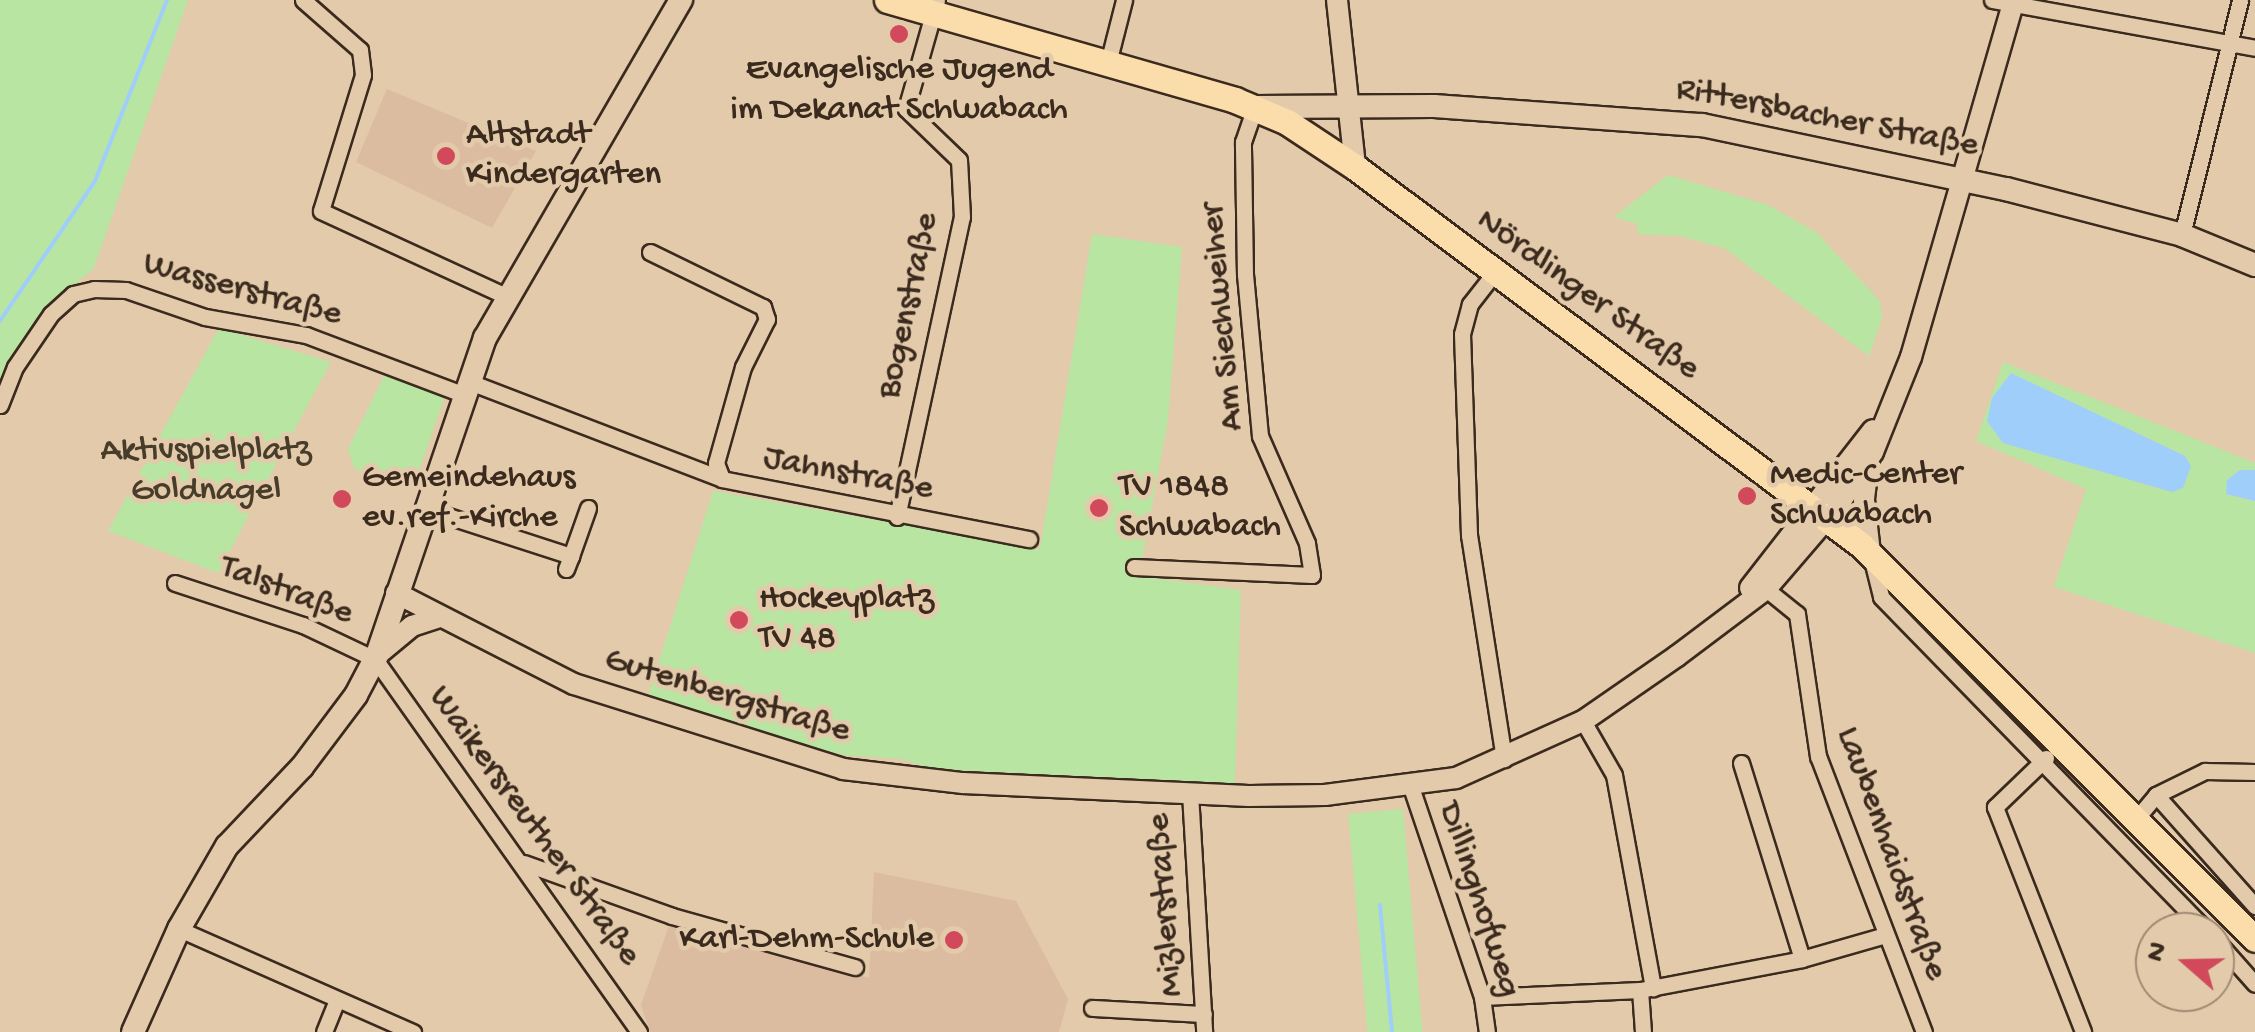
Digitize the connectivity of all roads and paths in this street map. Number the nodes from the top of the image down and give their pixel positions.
1 (303, 0) edge
2 (681, 0) edge
3 (887, 0) edge
4 (1124, 0) edge
5 (1336, 0) edge
6 (1992, 0) edge
7 (2240, 0) edge
8 (2014, 2) edge
9 (935, 6) edge
10 (2228, 44) junction
11 (2255, 48) edge
12 (1108, 63) junction
13 (1348, 106) junction
14 (1255, 107) junction
15 (1355, 167) junction
16 (1961, 178) junction
17 (2182, 235) junction
18 (650, 252) dead end
19 (2255, 266) edge
20 (1494, 272) junction
21 (506, 296) junction
22 (465, 388) junction
23 (0, 405) edge
24 (1888, 412) junction
25 (1873, 452) junction
26 (722, 479) junction
27 (423, 508) junction
28 (588, 508) dead end
29 (1822, 514) junction
30 (897, 517) junction
31 (1029, 538) dead end
32 (1870, 553) junction
33 (1134, 567) dead end
34 (176, 582) dead end
35 (1766, 589) junction
36 (396, 593) junction
37 (1734, 611) junction
38 (440, 617) junction
39 (376, 657) junction
40 (1583, 721) junction
41 (2046, 758) junction
42 (1504, 759) junction
43 (1742, 763) dead end
44 (2255, 772) edge
45 (1411, 787) junction
46 (1190, 794) junction
47 (2156, 796) junction
48 (2136, 818) junction
49 (524, 863) junction
50 (2232, 883) junction
51 (2255, 885) edge
52 (2255, 906) edge
53 (2189, 912) edge
54 (179, 929) junction
55 (1882, 936) junction
56 (2255, 939) edge
57 (1802, 959) junction
58 (2235, 962) edge
59 (855, 967) dead end
60 (2255, 984) edge
61 (1646, 989) junction
62 (1482, 997) junction
63 (337, 1000) junction
64 (1092, 1008) dead end
65 (1204, 1014) junction
66 (133, 1032) edge
67 (324, 1032) edge
68 (413, 1032) edge
69 (639, 1032) edge
70 (1204, 1032) edge
71 (1487, 1032) edge
72 (1643, 1032) edge
73 (1924, 1032) edge
74 (2083, 1032) edge

1 - 21 street
2 - 21 main road
3 - 9 main road, Nördlinger Straße
4 - 12 street
5 - 13 street
6 - 8 street
7 - 10 street
8 - 10 street
8 - 16 street
9 - 12 main road, Nördlinger Straße
9 - 30 street, Bogenstraße
10 - 11 street
10 - 17 street
12 - 14 main road, Nördlinger Straße
13 - 14 main road, Rittersbacher Straße
13 - 15 street
13 - 16 main road, Rittersbacher Straße
14 - 15 main road, Nördlinger Straße
14 - 33 street, Am Siechweiher
15 - 20 main road, Nördlinger Straße
16 - 17 main road, Rittersbacher Straße
16 - 24 street
17 - 19 main road, Rittersbacher Straße
18 - 26 street, Jahnstraße
20 - 29 main road, Nördlinger Straße
20 - 42 street
21 - 22 main road
22 - 23 street, Wasserstraße
22 - 26 street, Wasserstraße
22 - 27 main road
24 - 25 street
24 - 29 street
25 - 29 street
25 - 32 street
26 - 30 street, Jahnstraße
27 - 28 street
27 - 36 main road
29 - 32 main road, Nördlinger Straße
29 - 35 street
29 - 37 street
30 - 31 street, Jahnstraße
32 - 41 street
32 - 48 main road, Nördlinger Straße
34 - 39 street, Talstraße
35 - 37 street
35 - 55 street, Laubenhaidstraße
36 - 38 street, Gutenbergstraße
36 - 39 main road
37 - 40 street, Gutenbergstraße
38 - 39 street
38 - 46 street, Gutenbergstraße
39 - 49 street, Waikersreuther Straße
39 - 54 main road
40 - 42 street, Gutenbergstraße
40 - 61 street
41 - 53 street
41 - 74 street
42 - 45 street, Gutenbergstraße
43 - 57 street
44 - 47 street
45 - 46 street, Gutenbergstraße
45 - 62 street, Dillinghofweg
46 - 65 street, Mizlerstraße
47 - 48 street
47 - 50 street
48 - 56 main road, Nördlinger Straße
49 - 59 street
49 - 69 street, Waikersreuther Straße
50 - 51 street
50 - 52 street
54 - 63 street
54 - 66 main road
55 - 57 street
55 - 73 street, Laubenhaidstraße
57 - 61 street
58 - 60 street
61 - 62 street
61 - 72 street
62 - 71 street, Dillinghofweg
63 - 67 street
63 - 68 street
64 - 65 street, Mizlerstraße
65 - 70 street, Mizlerstraße

